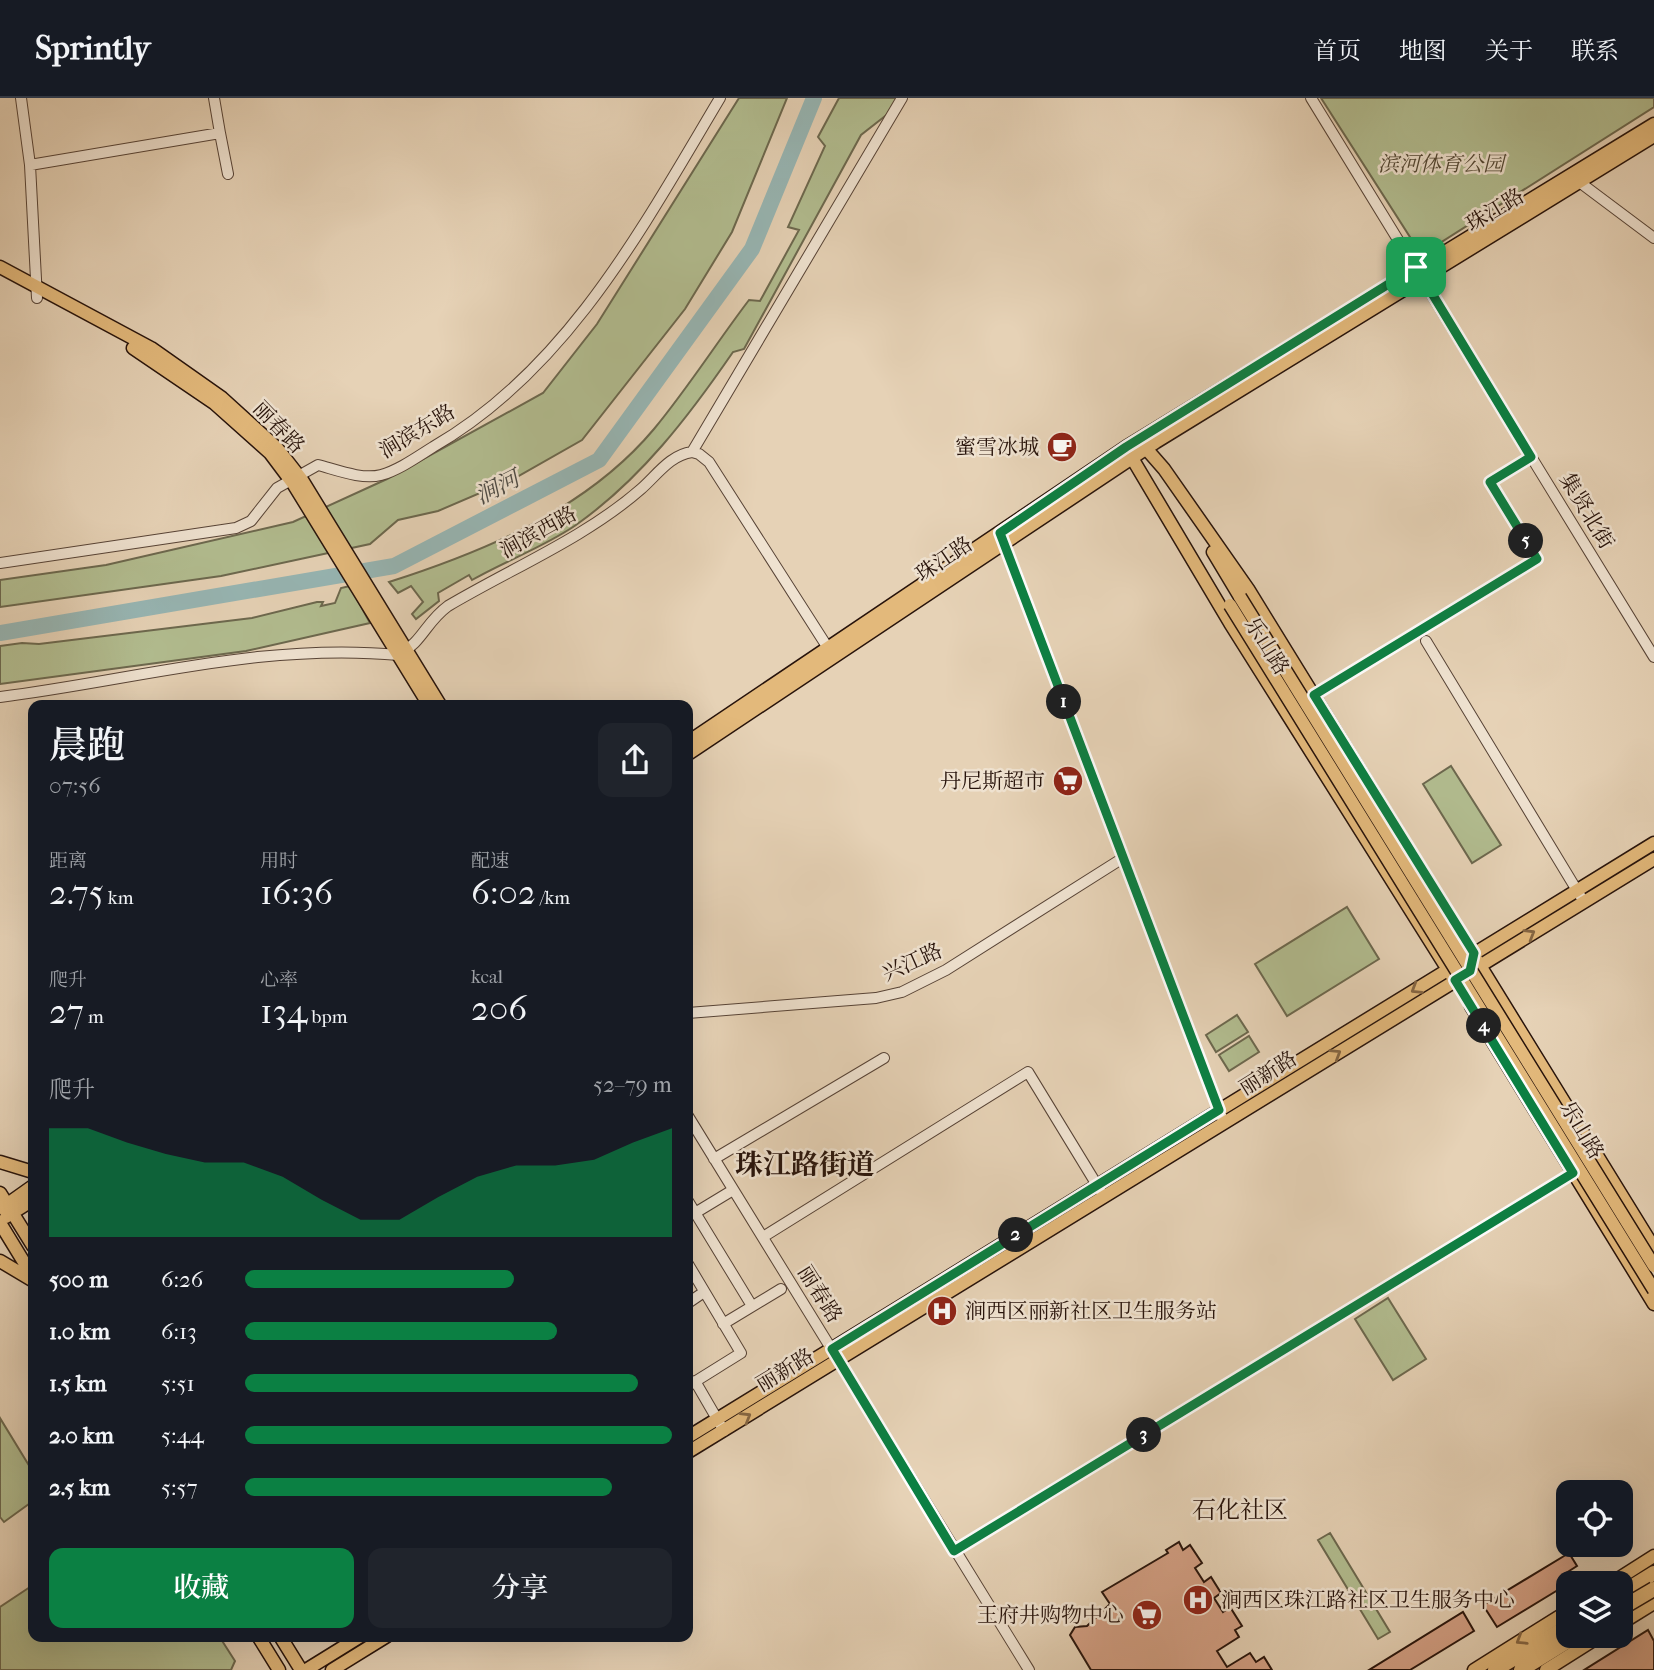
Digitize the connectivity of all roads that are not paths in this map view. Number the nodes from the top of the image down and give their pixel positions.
1 (21, 98) edge
2 (214, 98) edge
3 (720, 98) edge
4 (902, 98) edge
5 (1311, 98) edge
6 (1654, 124) edge
7 (220, 133) junction
8 (1654, 136) edge
9 (30, 164) junction
10 (228, 174) dead end
11 (1575, 179) junction
12 (1654, 237) edge
13 (0, 268) edge
14 (1419, 272) junction
15 (0, 277) edge
16 (37, 293) junction
17 (1142, 444) junction
18 (1126, 447) junction
19 (692, 452) junction
20 (1531, 457) junction
21 (1133, 458) junction
22 (1164, 469) junction
23 (1145, 475) junction
24 (296, 480) junction
25 (1002, 538) junction
26 (0, 563) edge
27 (1235, 601) junction
28 (1426, 641) dead end
29 (828, 648) junction
30 (402, 651) junction
31 (1654, 657) edge
32 (1314, 695) junction
33 (0, 697) edge
34 (426, 700) edge
35 (436, 700) edge
36 (693, 739) edge
37 (693, 751) edge
38 (1654, 843) edge
39 (1123, 858) junction
40 (1654, 859) edge
41 (1580, 896) junction
42 (1465, 969) junction
43 (693, 1013) edge
44 (884, 1058) dead end
45 (1219, 1110) junction
46 (1224, 1123) junction
47 (693, 1124) edge
48 (715, 1159) junction
49 (0, 1162) edge
50 (28, 1170) edge
51 (1573, 1173) junction
52 (28, 1189) edge
53 (733, 1190) junction
54 (1101, 1191) junction
55 (28, 1201) edge
56 (5, 1205) edge
57 (693, 1210) edge
58 (695, 1213) junction
59 (0, 1222) edge
60 (762, 1237) junction
61 (28, 1239) edge
62 (1654, 1248) edge
63 (0, 1261) edge
64 (1654, 1266) edge
65 (28, 1270) edge
66 (1654, 1272) edge
67 (693, 1273) edge
68 (28, 1275) edge
69 (1654, 1283) edge
70 (781, 1289) dead end
71 (1654, 1290) edge
72 (704, 1292) junction
73 (693, 1300) edge
74 (1654, 1304) edge
75 (752, 1306) junction
76 (723, 1324) junction
77 (835, 1355) junction
78 (693, 1383) edge
79 (693, 1385) edge
80 (720, 1425) junction
81 (693, 1435) edge
82 (693, 1448) edge
83 (954, 1551) junction
84 (1654, 1557) edge
85 (1631, 1571) edge
86 (1654, 1573) edge
87 (1633, 1576) edge
88 (1633, 1587) edge
89 (1654, 1589) edge
90 (1654, 1603) edge
91 (1633, 1608) edge
92 (1633, 1613) edge
93 (1556, 1619) edge
94 (1556, 1633) edge
95 (262, 1642) edge
96 (284, 1642) edge
97 (351, 1642) edge
98 (377, 1642) edge
99 (1557, 1648) edge
100 (1581, 1648) edge
101 (279, 1670) edge
102 (303, 1670) edge
103 (332, 1670) edge
104 (1029, 1670) edge
105 (1474, 1670) edge
106 (1495, 1670) edge
107 (1521, 1670) edge
108 (1546, 1670) edge

1 - 9 street
2 - 7 street
3 - 24 street, 涧滨东路
4 - 19 street
5 - 14 street, 集贤北街
6 - 11 main road, 珠江路
7 - 9 street
7 - 10 street
8 - 11 main road, 珠江路
9 - 16 street
11 - 12 street
11 - 14 main road, 珠江路
13 - 16 main road, 丽春路
14 - 17 main road, 珠江路
14 - 20 street, 集贤北街
15 - 16 main road, 丽春路
16 - 24 main road, 丽春路
17 - 18 main road, 珠江路
17 - 21 main road, 珠江路
17 - 22 main road, 乐山路
18 - 21 main road, 乐山路
18 - 25 main road, 珠江路
19 - 29 street
19 - 30 street, 涧滨西路
20 - 31 street, 集贤北街
20 - 32 street
21 - 23 main road, 乐山路
21 - 25 main road, 珠江路
22 - 27 main road
22 - 32 main road, 乐山路
23 - 27 main road
23 - 42 main road, 乐山路
24 - 26 street
24 - 30 main road, 丽春路
25 - 29 main road, 珠江路
25 - 37 main road, 珠江路
25 - 39 street
27 - 64 main road, bridge
27 - 71 main road, bridge
28 - 41 street
29 - 36 main road, 珠江路
30 - 33 street
30 - 34 main road, 丽春路
30 - 35 main road, 丽春路
32 - 42 main road, 乐山路
38 - 41 main road, 丽新路
39 - 43 street, 兴江路
39 - 45 street
40 - 41 main road, 丽新路
41 - 42 main road, 丽新路
42 -> 45 main road, 丽新路
46 -> 42 main road, 丽新路
42 - 51 main road, 乐山路
42 - 62 main road, 乐山路
42 - 66 main road, 乐山路
42 - 69 main road, 乐山路
44 - 48 street
45 - 46 street
45 - 54 main road, 丽新路
46 - 54 main road, 丽新路
47 - 48 street, 丽春路
48 - 53 street, 丽春路
49 - 50 main road
51 - 74 main road, 乐山路
51 - 83 street
52 - 56 main road
53 - 58 street
53 - 60 street, 丽春路
54 - 60 street
54 - 77 main road, 丽新路
55 - 56 main road
56 - 59 main road
56 - 61 main road
57 - 58 street
58 - 75 street
59 - 65 main road
60 - 77 street, 丽春路
63 - 68 main road
67 - 72 street
70 - 75 street
72 - 73 street
72 - 76 street
75 - 76 street
76 - 78 street
77 - 80 main road, 丽新路
77 - 83 street, 丽春路
79 - 80 street
80 - 81 main road, 丽新路
80 - 82 main road, 丽新路
83 - 104 street, 丽春路
84 - 85 main road
84 - 87 main road
86 - 88 highway
89 - 91 highway, bridge
90 - 92 main road
93 -> 105 main road
94 - 106 highway
95 - 101 main road
96 - 102 main road
97 - 102 main road
98 - 103 main road
99 - 107 highway
100 - 108 main road

